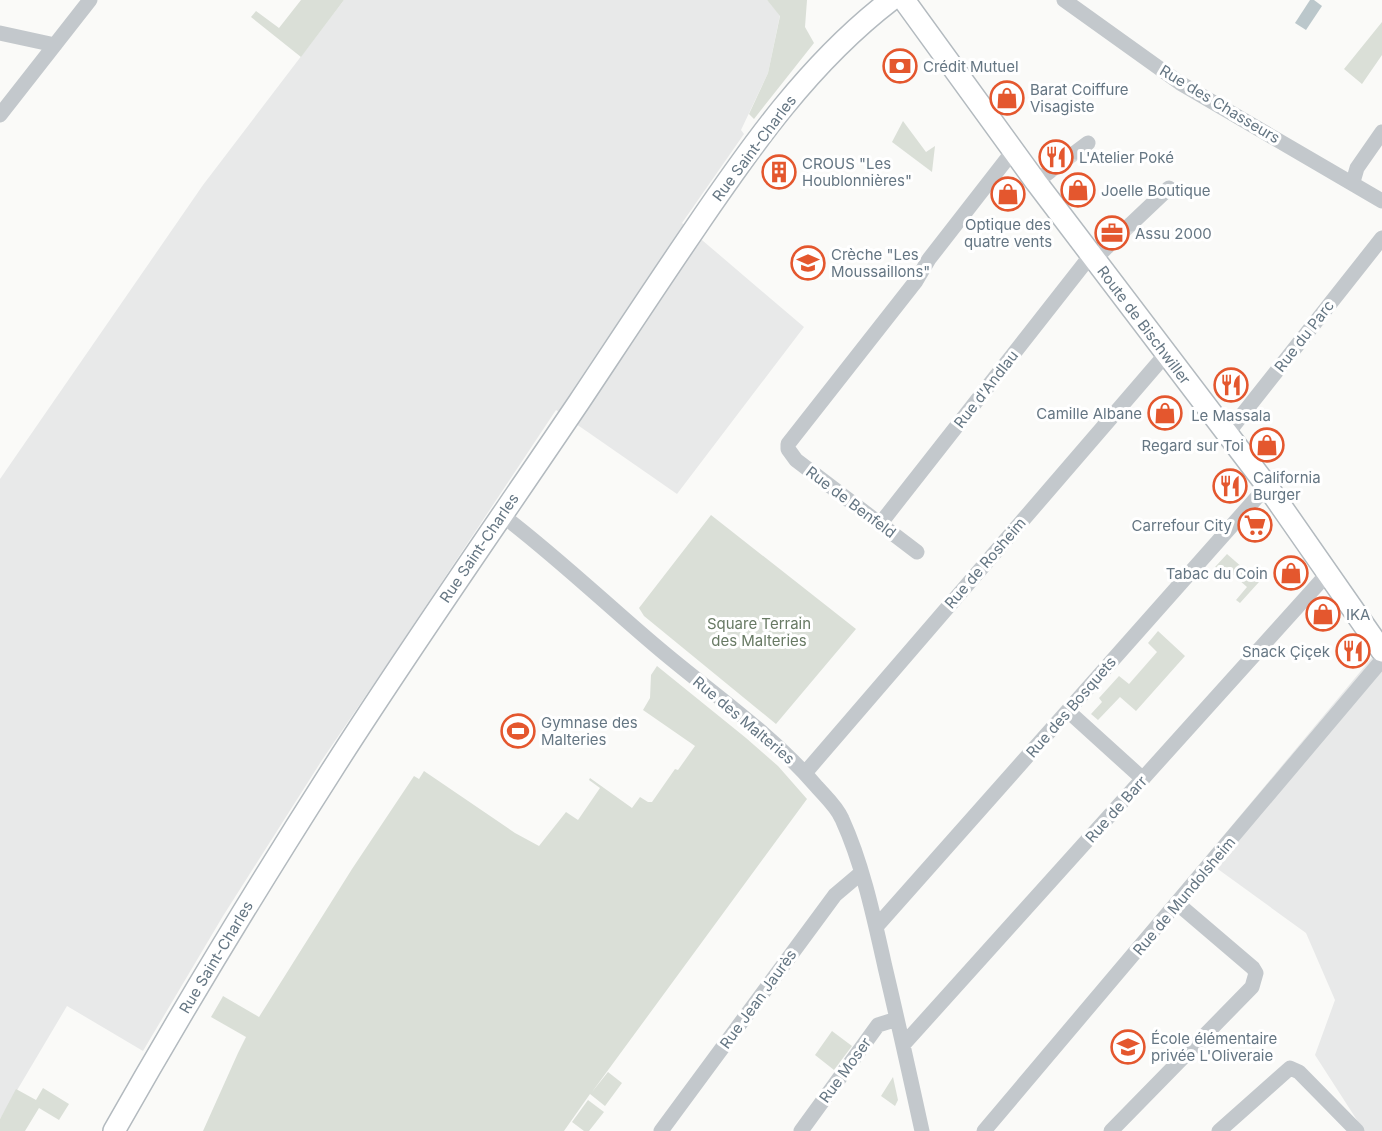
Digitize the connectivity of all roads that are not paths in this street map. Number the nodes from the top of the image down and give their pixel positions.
1 (90, 0) edge
2 (891, 0) edge
3 (904, 0) edge
4 (1064, 0) edge
5 (0, 33) edge
6 (55, 45) junction
7 (0, 115) edge
8 (1382, 132) edge
9 (1013, 151) junction
10 (1353, 182) junction
11 (1169, 188) dead end
12 (1382, 201) edge
13 (1131, 224) tunnel mouth
14 (1382, 238) edge
15 (1098, 254) junction
16 (1166, 354) junction
17 (1227, 434) junction
18 (1267, 486) junction
19 (502, 514) junction
20 (880, 524) junction
21 (917, 552) dead end
22 (1328, 573) junction
23 (1382, 651) edge
24 (1382, 660) edge
25 (1068, 711) junction
26 (805, 773) junction
27 (1143, 779) junction
28 (861, 873) junction
29 (1178, 904) junction
30 (876, 927) junction
31 (897, 1019) junction
32 (903, 1045) junction
33 (114, 1131) edge
34 (660, 1131) edge
35 (801, 1131) edge
36 (922, 1131) edge
37 (984, 1131) edge
38 (1111, 1131) edge
39 (1220, 1131) edge
40 (1357, 1131) edge

1 - 6 street
2 - 19 street, Rue Saint-Charles
3 - 9 street, Route de Bischwiller
4 - 10 street, Rue des Chasseurs
5 - 6 street
6 - 7 street
8 - 10 street
9 - 15 street, Route de Bischwiller
9 - 20 street, Rue de Benfeld
10 - 12 street, Rue des Chasseurs
11 - 13 street
14 - 17 street, Rue du Parc
15 - 16 street, Route de Bischwiller
15 - 20 street, Rue d'Andlau
16 - 17 street, Route de Bischwiller
16 - 26 street, Rue de Rosheim
17 - 18 street, Route de Bischwiller
18 - 22 street, Route de Bischwiller
18 - 25 street, Rue des Bosquets
19 - 26 street, Rue des Malteries
19 - 33 street, Rue Saint-Charles
20 - 21 street, Rue de Benfeld
22 - 23 street, Route de Bischwiller
22 - 27 street, Rue de Barr
24 - 29 street, Rue de Mundolsheim
25 - 27 street
25 - 30 street, Rue des Bosquets
26 - 28 street, Rue des Malteries
27 - 32 street, Rue de Barr
28 - 30 street, Rue des Malteries
28 - 34 street, Rue Jean Jaurès
29 - 37 street, Rue de Mundolsheim
29 - 38 street
30 - 31 street, Rue des Malteries
31 - 32 street, Rue des Malteries
31 - 35 street, Rue Moser
32 - 36 street, Rue des Malteries
39 - 40 street

